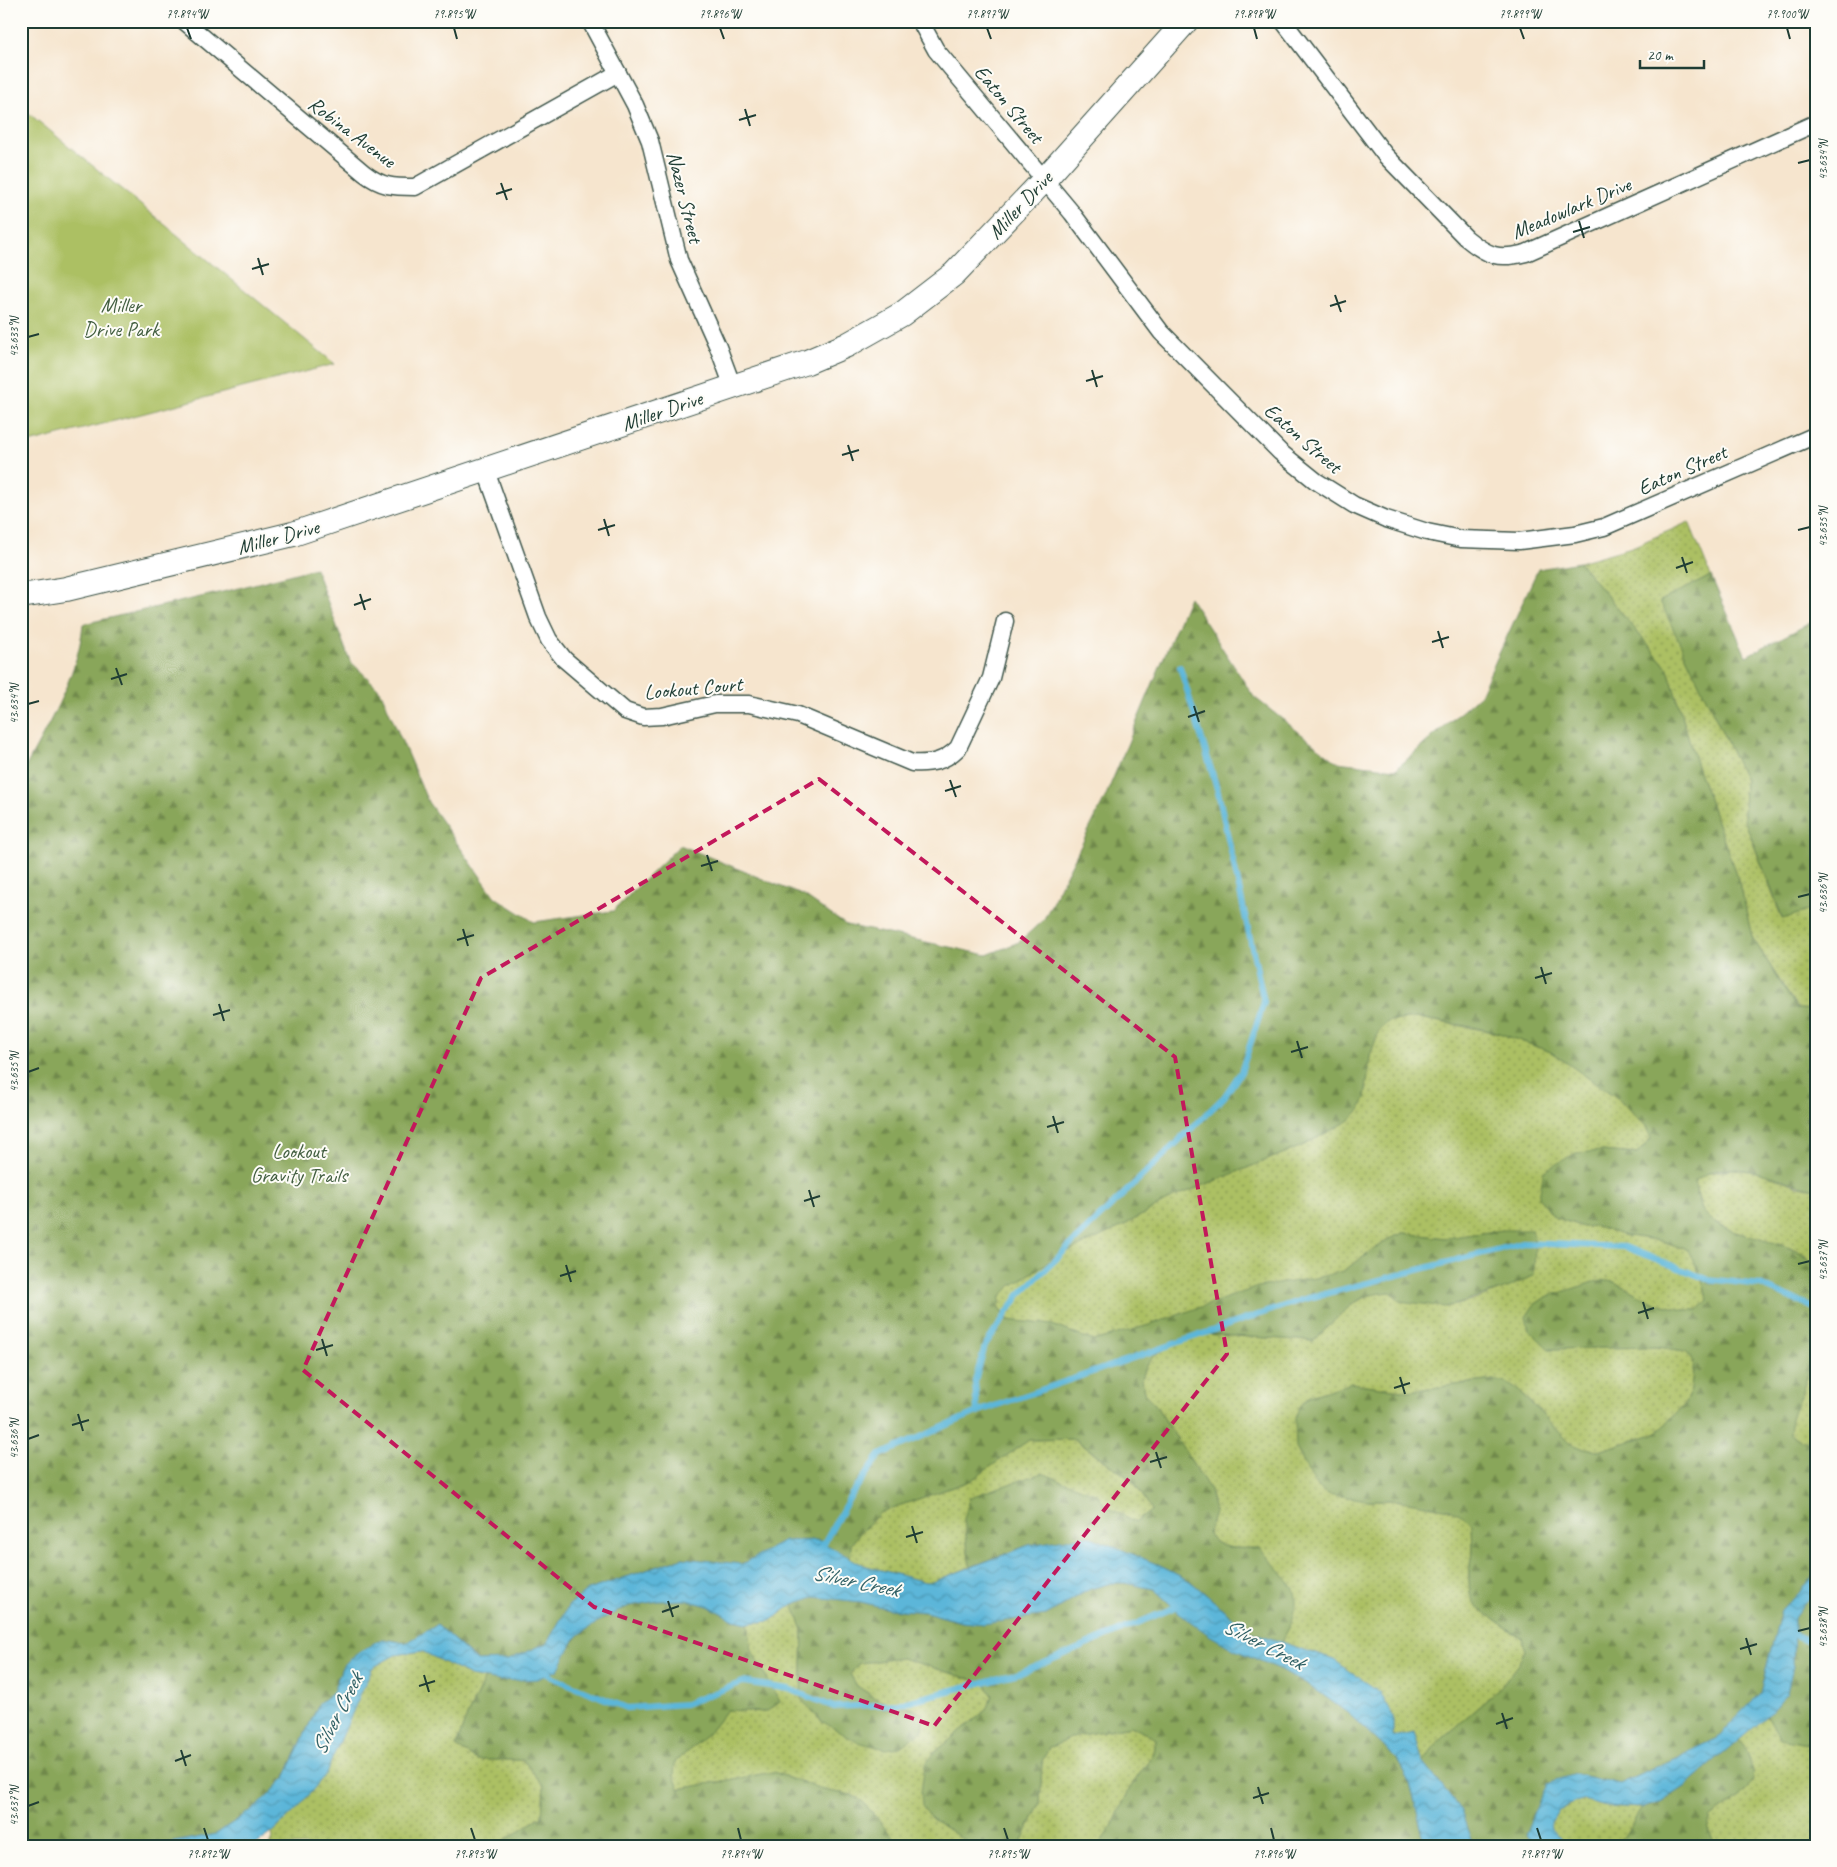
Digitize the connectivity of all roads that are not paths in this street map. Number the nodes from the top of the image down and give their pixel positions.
1 (184, 21) edge
2 (590, 21) edge
3 (920, 21) edge
4 (1186, 21) edge
5 (1284, 21) edge
6 (618, 73) junction
7 (1816, 123) edge
8 (1044, 179) junction
9 (733, 387) junction
10 (1816, 435) edge
11 (486, 471) junction
12 (21, 596) edge
13 (1005, 621) dead end

1 - 6 street, Robina Avenue
2 - 6 street, Nazer Street
3 - 8 street, Eaton Street
4 - 8 street, Miller Drive
5 - 7 street, Meadowlark Drive
6 - 9 street, Nazer Street
8 - 9 street, Miller Drive
8 - 10 street, Eaton Street
9 - 11 street, Miller Drive
11 - 12 street, Miller Drive
11 - 13 street, Lookout Court

